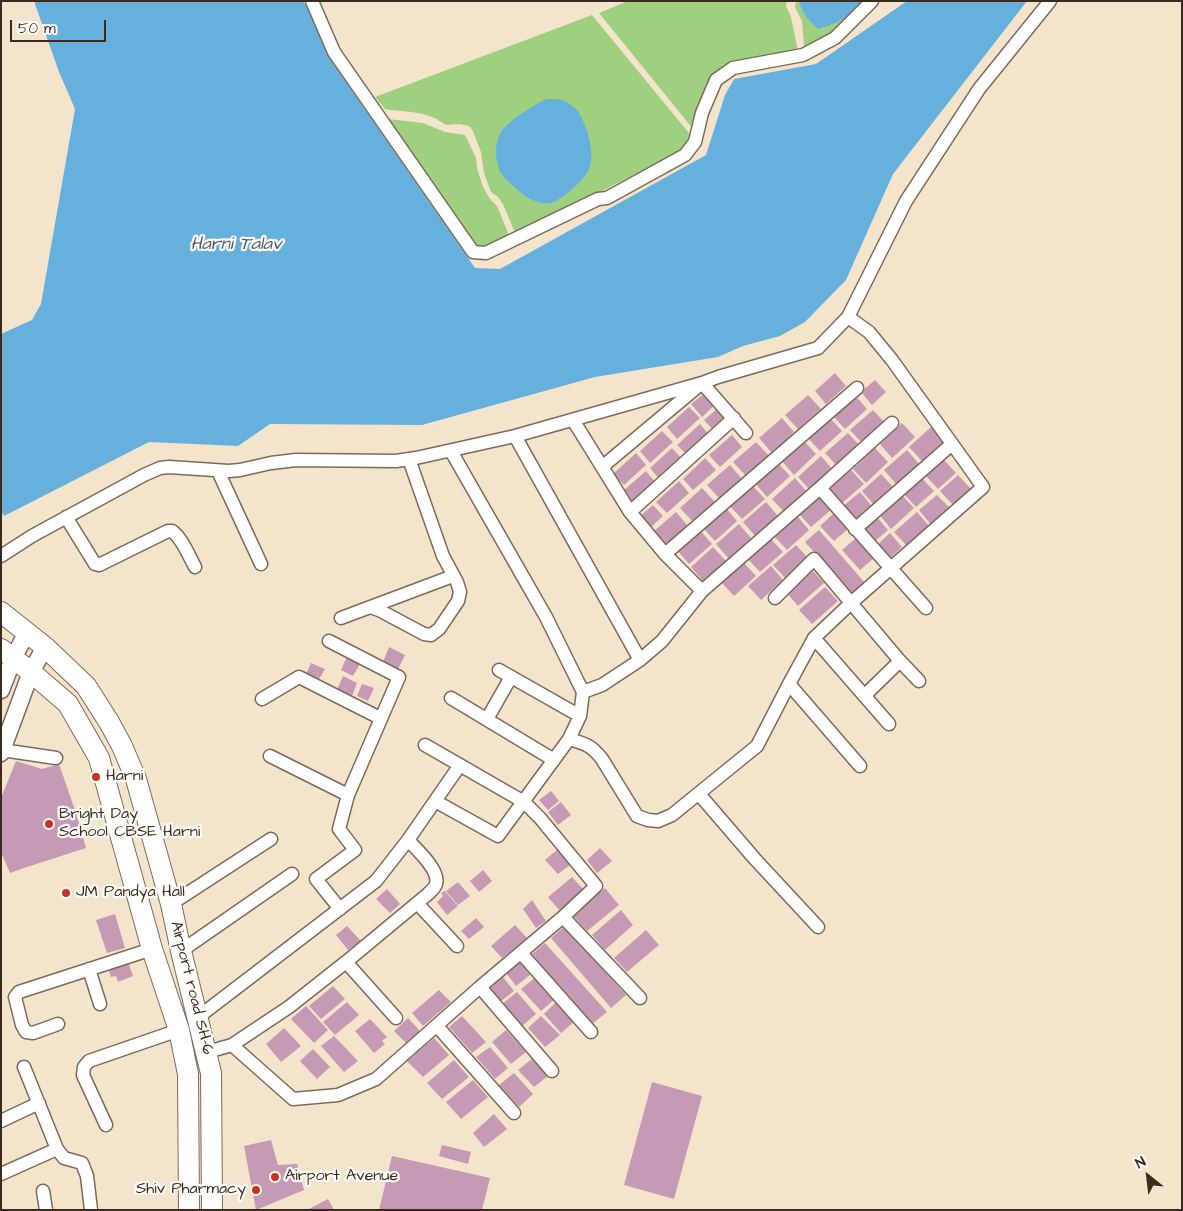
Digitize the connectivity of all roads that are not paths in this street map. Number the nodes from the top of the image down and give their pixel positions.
1 (312, 1) edge
2 (872, 1) edge
3 (1050, 1) edge
4 (848, 317) junction
5 (702, 383) junction
6 (857, 388) dead end
7 (734, 418) junction
8 (573, 420) junction
9 (892, 423) dead end
10 (746, 433) dead end
11 (515, 436) junction
12 (952, 444) junction
13 (452, 450) junction
14 (409, 459) junction
15 (602, 467) junction
16 (218, 470) junction
17 (820, 488) junction
18 (630, 512) junction
19 (66, 517) junction
20 (855, 529) junction
21 (664, 554) junction
22 (1, 556) edge
23 (261, 564) dead end
24 (195, 567) dead end
25 (892, 568) junction
26 (453, 576) junction
27 (702, 591) junction
28 (775, 598) dead end
29 (851, 603) junction
30 (370, 607) junction
31 (926, 608) dead end
32 (1, 612) edge
33 (341, 618) dead end
34 (27, 632) junction
35 (814, 638) junction
36 (330, 642) dead end
37 (45, 647) junction
38 (7, 654) edge
39 (640, 660) junction
40 (900, 661) junction
41 (499, 670) dead end
42 (31, 672) junction
43 (511, 677) junction
44 (919, 680) dead end
45 (789, 684) junction
46 (1, 690) edge
47 (583, 692) junction
48 (864, 696) junction
49 (451, 698) dead end
50 (262, 699) dead end
51 (580, 716) junction
52 (380, 718) junction
53 (487, 720) junction
54 (889, 724) dead end
55 (569, 739) junction
56 (425, 745) dead end
57 (2, 751) edge
58 (270, 756) dead end
59 (56, 758) dead end
60 (554, 760) junction
61 (460, 765) junction
62 (860, 766) dead end
63 (136, 780) junction
64 (108, 787) junction
65 (699, 794) junction
66 (348, 795) junction
67 (435, 801) junction
68 (524, 802) junction
69 (271, 839) dead end
70 (408, 840) junction
71 (292, 874) dead end
72 (417, 903) junction
73 (171, 904) junction
74 (340, 909) junction
75 (563, 917) junction
76 (818, 927) dead end
77 (457, 946) dead end
78 (152, 948) junction
79 (181, 951) junction
80 (521, 953) junction
81 (346, 962) junction
82 (90, 969) junction
83 (480, 987) junction
84 (640, 998) dead end
85 (100, 1004) dead end
86 (197, 1018) junction
87 (396, 1018) dead end
88 (58, 1024) dead end
89 (437, 1026) junction
90 (179, 1030) junction
91 (591, 1032) dead end
92 (232, 1045) junction
93 (207, 1052) junction
94 (24, 1067) dead end
95 (552, 1071) dead end
96 (39, 1103) junction
97 (514, 1114) dead end
98 (1, 1121) edge
99 (106, 1125) dead end
100 (57, 1149) junction
101 (1, 1174) edge
102 (43, 1191) dead end
103 (46, 1210) edge
104 (91, 1210) edge
105 (189, 1210) edge
106 (212, 1210) edge

1 - 2 street
3 - 4 street
4 - 5 street
4 - 12 street
5 - 7 street
5 - 8 street
5 - 15 street
6 - 21 street
7 - 10 street
7 - 18 street
8 - 11 street
8 - 15 street
9 - 17 street
11 - 13 street
11 - 39 street
12 - 20 street
12 - 25 street
13 - 14 street
13 - 47 street
14 - 16 street
14 - 26 street
15 - 18 street
16 - 19 street
16 - 23 street
17 - 20 street
17 - 27 street
18 - 21 street
19 - 22 street
19 - 24 street
20 - 25 street
21 - 27 street
25 - 29 street
25 - 31 street
26 - 30 street
26 - 30 street
27 - 39 street
28 - 29 street
29 - 35 street
29 - 40 street
30 - 33 street
32 - 34 main road, Airport road SH-6
34 - 37 main road, Airport road SH-6
34 - 38 street
35 - 45 street
35 - 48 street
36 - 52 street
37 - 42 street
37 - 63 main road, Airport road SH-6
38 - 42 main road
38 - 46 street
39 - 47 street
40 - 44 street
40 - 48 street
41 - 43 street
42 - 57 street
42 - 64 main road
43 - 51 street
43 - 53 street
45 - 62 street
45 - 65 street
47 - 51 street
48 - 54 street
49 - 53 street
50 - 52 street
51 - 55 street
52 - 66 street
53 - 60 street
55 - 60 street
55 - 65 street
56 - 61 street
57 - 59 street
58 - 66 street
60 - 68 street
61 - 67 street
61 - 68 street
63 - 64 main road
63 - 73 main road, Airport road SH-6
64 - 78 main road
65 - 76 street
66 - 74 street
67 - 68 street
67 - 70 street
68 - 75 street
69 - 73 street
70 - 72 street
70 - 74 street
71 - 79 street
72 - 77 street
72 - 81 street
73 - 79 main road, Airport road SH-6
74 - 86 street
75 - 80 street
75 - 84 street
78 - 82 street
78 - 90 main road
79 - 86 main road, Airport road SH-6
80 - 83 street
80 - 91 street
81 - 87 street
81 - 92 street
82 - 85 street
82 - 88 street
83 - 89 street
83 - 95 street
86 - 93 main road, Airport road SH-6
89 - 92 street
89 - 97 street
90 - 99 street
90 - 105 main road
92 - 93 street
93 - 106 main road, Airport road SH-6
94 - 96 street
96 - 98 street
96 - 100 street
100 - 101 street
100 - 104 street
102 - 103 street

